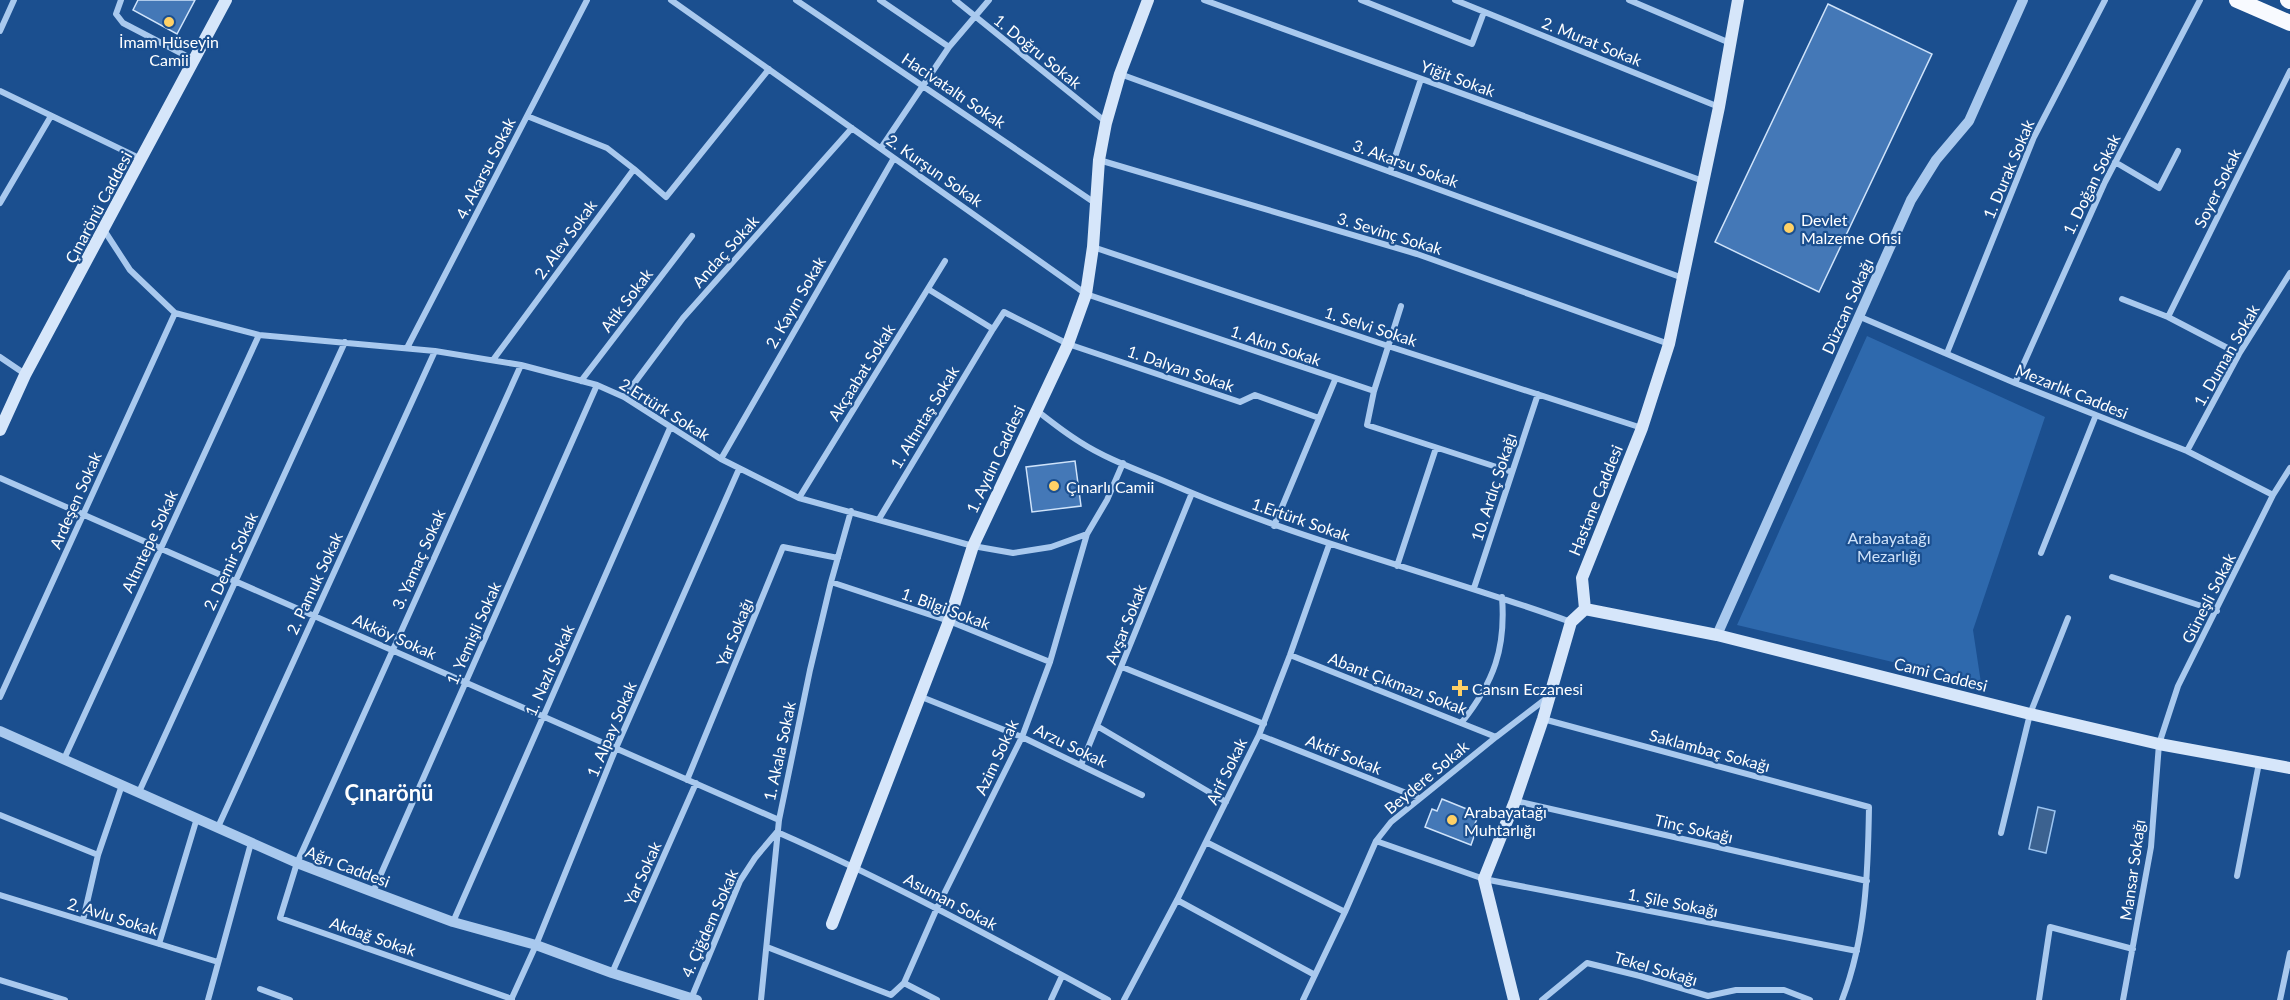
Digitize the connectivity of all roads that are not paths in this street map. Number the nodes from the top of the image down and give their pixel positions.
1 (13, 0) edge
2 (121, 0) edge
3 (226, 0) edge
4 (587, 0) edge
5 (671, 0) edge
6 (796, 0) edge
7 (880, 0) edge
8 (955, 0) edge
9 (989, 0) edge
10 (1148, 0) edge
11 (1204, 0) edge
12 (1361, 0) edge
13 (1455, 0) edge
14 (1629, 0) edge
15 (1738, 0) edge
16 (2023, 0) edge
17 (2105, 0) edge
18 (2200, 0) edge
19 (2237, 0) edge
20 (1484, 12) junction
21 (974, 17) junction
22 (2290, 23) edge
23 (0, 31) edge
24 (1731, 43) junction
25 (949, 47) junction
26 (194, 60) junction
27 (769, 69) junction
28 (2290, 71) edge
29 (1120, 74) junction
30 (1421, 79) junction
31 (924, 85) junction
32 (0, 91) edge
33 (1719, 107) junction
34 (51, 116) junction
35 (527, 116) junction
36 (1106, 123) junction
37 (852, 128) junction
38 (881, 148) junction
39 (2178, 151) dead end
40 (894, 158) junction
41 (141, 159) junction
42 (1099, 160) junction
43 (2115, 162) junction
44 (634, 169) junction
45 (1390, 172) junction
46 (1704, 181) junction
47 (0, 203) edge
48 (1096, 203) junction
49 (104, 230) junction
50 (692, 236) dead end
51 (1093, 247) junction
52 (945, 261) dead end
53 (2290, 273) edge
54 (1684, 278) junction
55 (928, 289) junction
56 (1086, 294) junction
57 (2122, 299) dead end
58 (1401, 306) dead end
59 (175, 313) junction
60 (1858, 316) junction
61 (2168, 317) junction
62 (993, 329) junction
63 (259, 335) junction
64 (345, 342) junction
65 (1068, 344) junction
66 (1669, 344) junction
67 (1388, 346) junction
68 (407, 348) junction
69 (435, 351) junction
70 (1947, 353) junction
71 (2239, 354) junction
72 (0, 357) edge
73 (493, 360) junction
74 (520, 365) junction
75 (25, 375) junction
76 (1335, 380) junction
77 (581, 381) junction
78 (2015, 383) junction
79 (597, 385) junction
80 (1374, 391) junction
81 (1538, 394) junction
82 (624, 397) junction
83 (1035, 410) junction
84 (2096, 415) junction
85 (1319, 418) junction
86 (670, 428) junction
87 (1642, 428) junction
88 (0, 430) edge
89 (1436, 448) junction
90 (2187, 451) junction
91 (721, 459) junction
92 (1122, 463) junction
93 (2290, 468) edge
94 (739, 469) junction
95 (1512, 472) junction
96 (0, 478) edge
97 (2287, 480) edge
98 (1192, 493) junction
99 (2273, 495) junction
100 (799, 498) junction
101 (851, 512) junction
102 (83, 514) junction
103 (879, 519) junction
104 (1274, 526) junction
105 (1086, 534) junction
106 (1329, 545) junction
107 (973, 546) junction
108 (161, 548) junction
109 (2041, 553) dead end
110 (838, 558) junction
111 (1397, 566) junction
112 (2112, 577) dead end
113 (236, 581) junction
114 (831, 582) junction
115 (1474, 588) junction
116 (1502, 597) junction
117 (1584, 609) junction
118 (2217, 611) junction
119 (314, 616) junction
120 (2068, 618) dead end
121 (949, 621) junction
122 (1571, 622) junction
123 (1717, 635) junction
124 (392, 650) junction
125 (1290, 656) junction
126 (1050, 662) junction
127 (1122, 667) junction
128 (466, 682) junction
129 (919, 696) junction
130 (0, 697) edge
131 (1549, 697) junction
132 (2030, 714) junction
133 (543, 716) junction
134 (1543, 719) junction
135 (1462, 722) junction
136 (1264, 724) junction
137 (1097, 726) junction
138 (0, 731) edge
139 (1259, 735) junction
140 (1496, 736) junction
141 (1022, 737) junction
142 (2159, 744) junction
143 (616, 748) junction
144 (64, 759) junction
145 (2259, 762) junction
146 (1081, 765) junction
147 (2290, 768) edge
148 (687, 780) junction
149 (696, 783) junction
150 (122, 784) junction
151 (139, 792) junction
152 (1142, 795) dead end
153 (1419, 798) junction
154 (1515, 801) junction
155 (1226, 802) junction
156 (0, 815) edge
157 (197, 818) junction
158 (778, 820) junction
159 (218, 827) junction
160 (777, 832) junction
161 (2001, 832) dead end
162 (1376, 841) junction
163 (1206, 842) junction
164 (251, 843) junction
165 (98, 855) junction
166 (297, 863) junction
167 (854, 866) junction
168 (2237, 876) dead end
169 (1484, 879) junction
170 (1867, 881) junction
171 (373, 892) junction
172 (0, 895) edge
173 (1177, 900) junction
174 (937, 908) junction
175 (1345, 912) junction
176 (83, 920) junction
177 (453, 922) junction
178 (832, 924) dead end
179 (159, 944) junction
180 (536, 945) junction
181 (767, 947) junction
182 (2133, 949) junction
183 (1857, 951) junction
184 (2290, 953) edge
185 (218, 962) junction
186 (612, 973) junction
187 (1315, 975) junction
188 (1062, 976) junction
189 (0, 980) edge
190 (904, 983) junction
191 (260, 989) dead end
192 (1100, 998) edge
193 (694, 999) edge
194 (64, 1000) edge
195 (208, 1000) edge
196 (290, 1000) edge
197 (512, 1000) edge
198 (761, 1000) edge
199 (937, 1000) edge
200 (1051, 1000) edge
201 (1108, 1000) edge
202 (1124, 1000) edge
203 (1303, 1000) edge
204 (1514, 1000) edge
205 (1542, 1000) edge
206 (1810, 1000) edge
207 (1842, 1000) edge
208 (2039, 1000) edge
209 (2123, 1000) edge
210 (2280, 1000) edge

1 - 23 street
2 - 26 street
3 - 26 main road, Çınarönü Caddesi
4 - 35 street, 4. Akarsu Sokak
5 - 27 street, 2. Kurşun Sokak
6 - 31 street, Hacivataltı Sokak
7 - 25 street
8 - 21 street, 1. Doğru Sokak
9 - 21 street
10 - 29 main road, 1. Aydın Caddesi
11 - 30 street, Yiğit Sokak
12 - 20 street
13 - 20 street, 2. Murat Sokak
14 - 24 street
15 - 24 main road, Hastane Caddesi
16 - 60 street, Düzcan Sokağı
17 - 70 street, 1. Durak Sokak
18 - 43 street, 1. Doğan Sokak
19 - 22 highway
20 - 33 street, 2. Murat Sokak
21 - 25 street
21 - 36 street, 1. Doğru Sokak
24 - 33 main road, Hastane Caddesi
25 - 31 street
26 - 41 main road, Çınarönü Caddesi
27 - 37 street, 2. Kurşun Sokak
27 - 44 street
28 - 61 street, Soyer Sokak
29 - 36 main road, 1. Aydın Caddesi
29 - 45 street, 3. Akarsu Sokak
30 - 45 street
30 - 46 street, Yiğit Sokak
31 - 38 street
31 - 48 street, Hacivataltı Sokak
32 - 34 street
33 - 46 main road, Hastane Caddesi
34 - 41 street
34 - 47 street
35 - 44 street
35 - 68 street, 4. Akarsu Sokak
36 - 42 main road, 1. Aydın Caddesi
37 - 38 street, 2. Kurşun Sokak
37 - 82 street, Andaç Sokak
38 - 40 street, 2. Kurşun Sokak
39 - 43 street
40 - 56 street, 2. Kurşun Sokak
40 - 91 street, 2. Kayın Sokak
41 - 49 main road, Çınarönü Caddesi
42 - 48 main road, 1. Aydın Caddesi
42 - 66 street, 3. Sevinç Sokak
43 - 78 street, 1. Doğan Sokak
44 - 73 street, 2. Alev Sokak
45 - 54 street, 3. Akarsu Sokak
46 - 54 main road, Hastane Caddesi
48 - 51 main road, 1. Aydın Caddesi
49 - 59 street, 2.Ertürk Sokak
49 - 75 main road, Çınarönü Caddesi
50 - 77 street, Atik Sokak
51 - 56 main road, 1. Aydın Caddesi
51 - 67 street, 1. Selvi Sokak
52 - 55 street, Akçaabat Sokak
53 - 71 street, 1. Duman Sokak
54 - 66 main road, Hastane Caddesi
55 - 62 street
55 - 100 street, Akçaabat Sokak
56 - 65 main road, 1. Aydın Caddesi
56 - 76 street, 1. Akın Sokak
57 - 61 street
58 - 67 street
59 - 63 street, 2.Ertürk Sokak
59 - 102 street, Ardeşen Sokak
60 - 70 street, Mezarlık Caddesi
60 - 123 street, Düzcan Sokağı
61 - 71 street
62 - 65 street, 1. Dalyan Sokak
62 - 103 street, 1. Altıntaş Sokak
63 - 64 street, 2.Ertürk Sokak
63 - 108 street, Altıntepe Sokak
64 - 68 street, 2.Ertürk Sokak
64 - 113 street, 2. Demir Sokak
65 - 83 main road, 1. Aydın Caddesi
65 - 85 street, 1. Dalyan Sokak
66 - 87 main road, Hastane Caddesi
67 - 80 street
67 - 81 street, 1. Selvi Sokak
68 - 69 street, 2.Ertürk Sokak
69 - 73 street, 2.Ertürk Sokak
69 - 119 street, 2. Pamuk Sokak
70 - 78 street, Mezarlık Caddesi
71 - 90 street, 1. Duman Sokak
72 - 75 street
73 - 74 street, 2.Ertürk Sokak
74 - 77 street, 2.Ertürk Sokak
74 - 124 street, 3. Yamaç Sokak
75 - 88 main road, Çınarönü Caddesi
76 - 80 street, 1. Akın Sokak
76 - 85 street
77 - 79 street, 2.Ertürk Sokak
78 - 84 street, Mezarlık Caddesi
79 - 82 street, 2.Ertürk Sokak
79 - 128 street, 1. Yemişli Sokak
80 - 89 street
81 - 87 street, 1. Selvi Sokak
81 - 95 street, 10. Ardıç Sokağı
82 - 86 street, 2.Ertürk Sokak
83 - 92 street, 1.Ertürk Sokak
83 - 107 main road, 1. Aydın Caddesi
84 - 90 street, Mezarlık Caddesi
84 - 109 street
85 - 104 street
86 - 91 street, 2.Ertürk Sokak
86 - 133 street, 1. Nazlı Sokak
87 - 117 main road, Hastane Caddesi
89 - 95 street
89 - 111 street
90 - 99 street, Mezarlık Caddesi
91 - 94 street, 2.Ertürk Sokak
92 - 98 street, 1.Ertürk Sokak
92 - 105 street
93 - 97 street, Güneşli Sokak
94 - 100 street, 2.Ertürk Sokak
94 - 143 street, 1. Alpay Sokak
95 - 115 street, 10. Ardıç Sokağı
96 - 102 street, Akköy Sokak
97 - 99 street, Güneşli Sokak
98 - 104 street, 1.Ertürk Sokak
98 - 127 street, Avşar Sokak
99 - 118 street, Güneşli Sokak
100 - 101 street, 2.Ertürk Sokak
101 - 103 street, 2.Ertürk Sokak
101 - 110 street, 1. Akala Sokak
102 - 108 street, Akköy Sokak
102 - 130 street, Ardeşen Sokak
103 - 107 street, 2.Ertürk Sokak
104 - 106 street, 1.Ertürk Sokak
105 - 107 street, 2.Ertürk Sokak
105 - 126 street, Azim Sokak
106 - 111 street, 1.Ertürk Sokak
106 - 125 street, Arif Sokak
107 - 121 main road, 1. Aydın Caddesi
108 - 113 street, Akköy Sokak
108 - 144 street, Altıntepe Sokak
110 - 114 street, 1. Akala Sokak
110 - 148 street, Yar Sokağı
111 - 115 street, 1.Ertürk Sokak
112 - 118 street
113 - 119 street, Akköy Sokak
113 - 151 street, 2. Demir Sokak
114 - 121 street, 1. Bilgi Sokak
114 - 158 street, 1. Akala Sokak
115 - 116 street, 1.Ertürk Sokak
116 - 122 street, 1.Ertürk Sokak
116 - 135 street, Beydere Sokak
117 - 122 main road
117 - 123 main road, Cami Caddesi
118 - 142 street, Güneşli Sokak
119 - 124 street, Akköy Sokak
119 - 159 street, 2. Pamuk Sokak
120 - 132 street
121 - 126 street, 1. Bilgi Sokak
121 - 129 main road, 1. Aydın Caddesi
122 - 131 main road
123 - 132 main road, Cami Caddesi
124 - 128 street, Akköy Sokak
124 - 166 street, 3. Yamaç Sokak
125 - 135 street, Abant Çıkmazı Sokak
125 - 136 street, Arif Sokak
126 - 141 street, Azim Sokak
127 - 136 street
127 - 137 street, Avşar Sokak
128 - 133 street, Akköy Sokak
128 - 171 street, 1. Yemişli Sokak
129 - 141 street, Arzu Sokak
129 - 167 main road, 1. Aydın Caddesi
131 - 134 main road
131 - 140 street, Beydere Sokak
132 - 142 main road, Cami Caddesi
132 - 161 street
133 - 143 street, Akköy Sokak
133 - 177 street, 1. Nazlı Sokak
134 - 154 main road
134 - 170 street, Saklambaç Sokağı
135 - 140 street, Abant Çıkmazı Sokak
136 - 139 street, Arif Sokak
137 - 146 street, Avşar Sokak
137 - 155 street
138 - 144 street, Ağrı Caddesi
139 - 153 street, Aktif Sokak
139 - 155 street, Arif Sokak
140 - 153 street, Beydere Sokak
141 - 146 street, Arzu Sokak
141 - 174 street, Azim Sokak
142 - 145 main road, Cami Caddesi
142 - 182 street, Mansar Sokağı
143 - 148 street, Akköy Sokak
143 - 180 street, 1. Alpay Sokak
144 - 150 street, Ağrı Caddesi
145 - 147 main road, Cami Caddesi
145 - 168 street
146 - 152 street, Arzu Sokak
148 - 149 street, Akköy Sokak
149 - 158 street, Akköy Sokak
149 - 186 street, Yar Sokak
150 - 151 street, Ağrı Caddesi
150 - 165 street
151 - 157 street, Ağrı Caddesi
153 - 162 street, Beydere Sokak
154 - 169 main road
154 - 170 street, Tinç Sokağı
155 - 163 street, Arif Sokak
156 - 165 street
157 - 159 street, Ağrı Caddesi
157 - 179 street
158 - 160 street, 1. Akala Sokak
159 - 164 street, Ağrı Caddesi
160 - 167 street, Asuman Sokak
160 - 181 street, 1. Akala Sokak
160 - 193 street, 4. Çiğdem Sokak
162 - 169 street, 1. Şile Sokağı
162 - 175 street, Beydere Sokak
163 - 173 street, Arif Sokak
163 - 175 street
164 - 166 street, Ağrı Caddesi
164 - 185 street
165 - 176 street
166 - 171 street, Ağrı Caddesi
166 - 197 street, Akdağ Sokak
167 - 174 street, Asuman Sokak
167 - 178 main road, 1. Aydın Caddesi
169 - 183 street, 1. Şile Sokağı
169 - 204 main road
170 - 183 street
171 - 177 street, Ağrı Caddesi
172 - 176 street, 2. Avlu Sokak
173 - 187 street
173 - 202 street, Arif Sokak
174 - 188 street, Asuman Sokak
174 - 190 street, Azim Sokak
175 - 187 street, Beydere Sokak
176 - 179 street, 2. Avlu Sokak
177 - 180 street, Ağrı Caddesi
179 - 185 street, 2. Avlu Sokak
180 - 186 street, Ağrı Caddesi
180 - 197 street, 1. Alpay Sokak
181 - 190 street
181 - 198 street, 1. Akala Sokak
182 - 208 street
182 - 209 street, Mansar Sokağı
183 - 207 street
184 - 210 street
185 - 195 street
186 - 193 street, Ağrı Caddesi
187 - 203 street, Beydere Sokak
188 - 192 street, Asuman Sokak
188 - 200 street
189 - 194 street
190 - 199 street
191 - 196 street
192 - 201 street, Asuman Sokak
205 - 206 street, Tekel Sokağı

